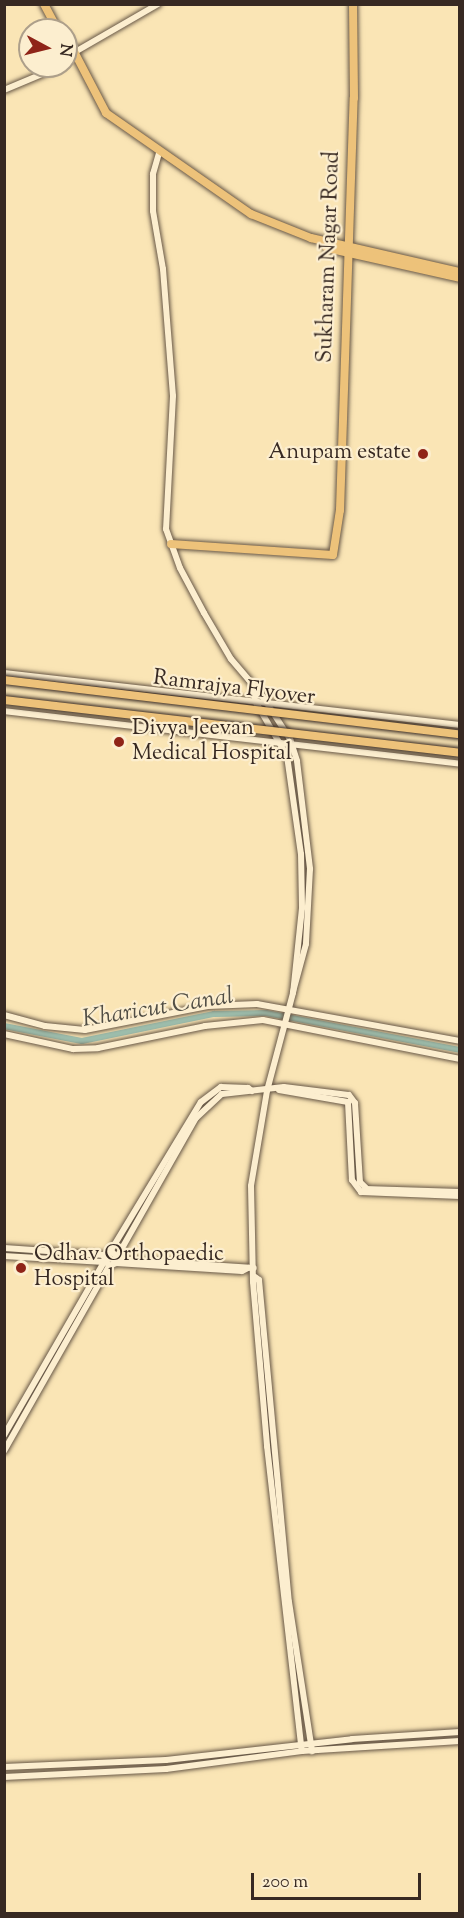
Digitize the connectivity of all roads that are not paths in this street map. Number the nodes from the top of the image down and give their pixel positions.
1 (45, 4) edge
2 (50, 4) edge
3 (158, 4) edge
4 (353, 4) edge
5 (52, 18) edge
6 (57, 18) edge
7 (78, 53) edge
8 (78, 70) edge
9 (32, 78) edge
10 (4, 90) edge
11 (158, 155) junction
12 (348, 251) junction
13 (459, 272) edge
14 (459, 278) edge
15 (171, 544) junction
16 (4, 673) edge
17 (4, 680) edge
18 (254, 687) junction
19 (4, 700) edge
20 (255, 701) junction
21 (265, 702) junction
22 (4, 711) edge
23 (459, 725) edge
24 (459, 734) edge
25 (280, 743) junction
26 (292, 744) junction
27 (459, 753) edge
28 (459, 764) edge
29 (293, 993) junction
30 (290, 1010) junction
31 (4, 1015) edge
32 (287, 1025) junction
33 (4, 1034) edge
34 (459, 1041) edge
35 (459, 1059) edge
36 (267, 1091) junction
37 (459, 1194) edge
38 (4, 1248) edge
39 (4, 1256) edge
40 (111, 1259) junction
41 (251, 1268) junction
42 (255, 1277) junction
43 (4, 1435) edge
44 (4, 1451) edge
45 (459, 1732) edge
46 (459, 1741) edge
47 (312, 1743) junction
48 (302, 1748) junction
49 (312, 1751) junction
50 (4, 1767) edge
51 (4, 1777) edge

1 - 5 main road
2 - 6 main road
3 - 7 street
4 - 12 main road, Sukharam Nagar Road
8 - 11 main road
9 - 10 street
11 - 12 main road
11 - 15 street
12 - 13 main road
12 - 14 main road
12 - 15 main road, Sukharam Nagar Road
15 - 18 street
16 - 20 street
17 - 24 main road, Ramrajya Flyover, bridge
18 - 20 street
18 - 21 street
19 - 27 main road, Ramrajya Flyover, bridge
20 - 21 street
20 - 25 street
21 - 23 street
21 - 26 street
22 - 25 street
25 - 26 street
25 - 29 street
26 - 28 street
26 - 29 street
29 - 30 street
30 - 31 street
30 - 32 street
30 - 34 street
32 - 33 street
32 - 35 street
32 - 36 street
36 - 37 street
36 - 40 street
36 - 41 street
38 - 40 street
39 - 40 street
40 - 41 street
40 - 43 street
40 - 44 street
41 - 42 street
42 - 47 street
42 - 48 street
45 - 47 street
46 - 49 street
47 - 48 street
47 - 49 street
48 - 49 street
48 - 50 street
48 - 51 street

